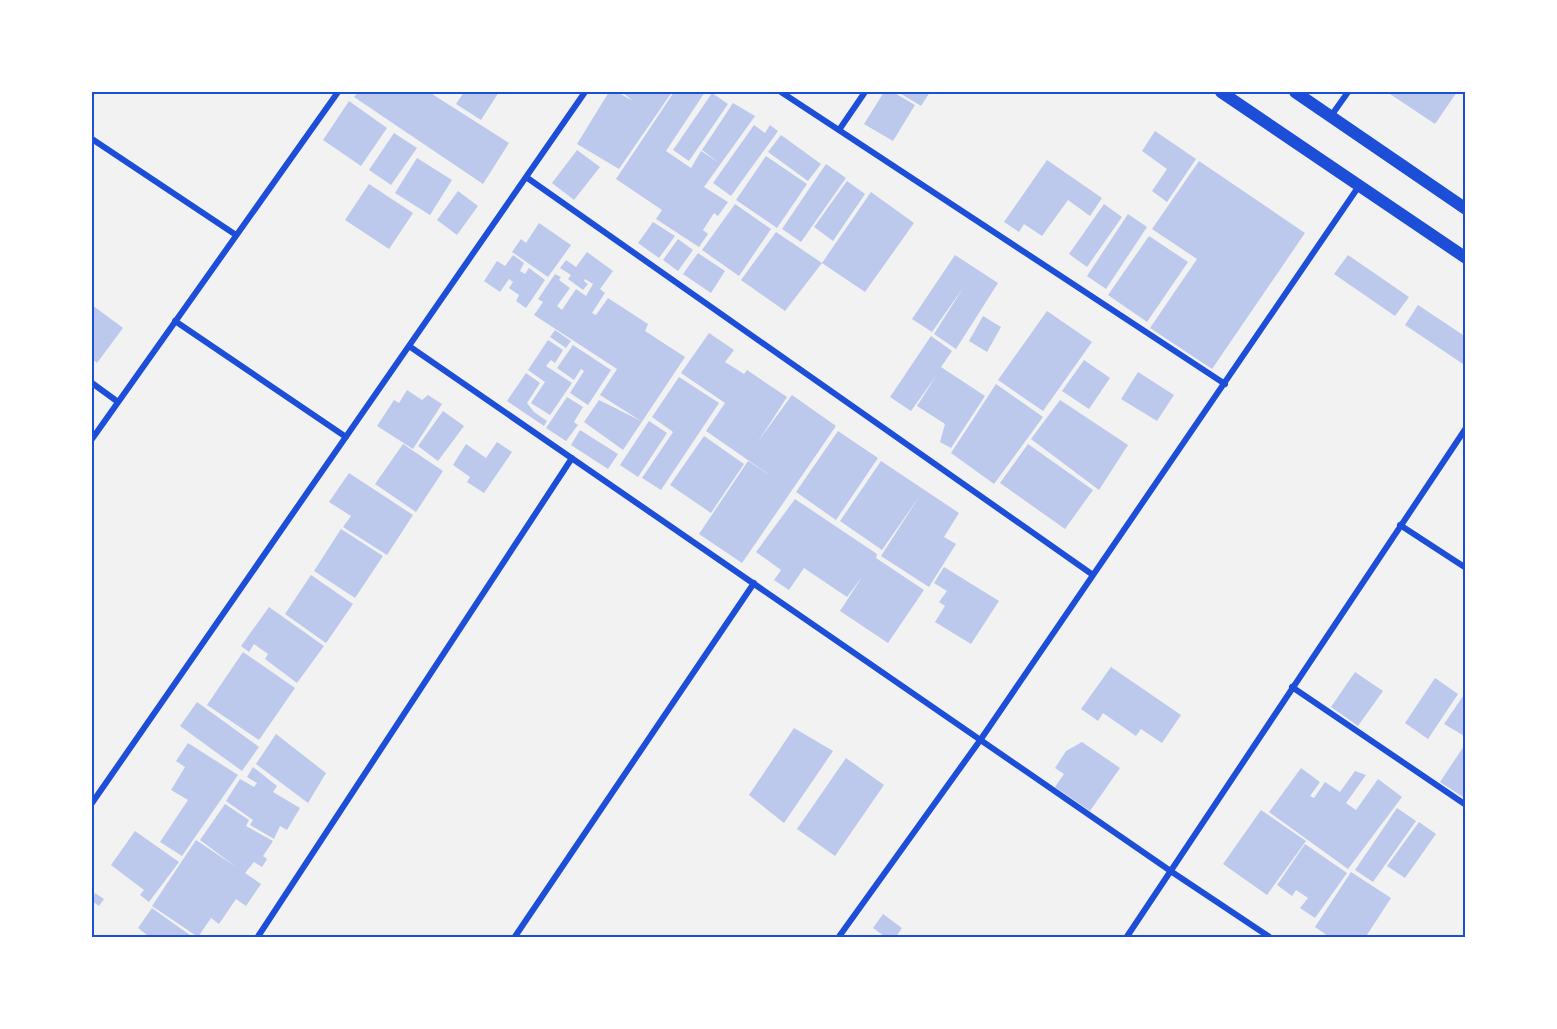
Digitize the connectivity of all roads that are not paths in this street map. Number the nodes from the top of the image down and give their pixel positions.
1 (338, 92) edge
2 (585, 92) edge
3 (781, 92) edge
4 (865, 92) edge
5 (1221, 92) edge
6 (1294, 92) edge
7 (1348, 92) edge
8 (1331, 116) junction
9 (839, 130) junction
10 (92, 139) edge
11 (526, 177) junction
12 (1359, 186) junction
13 (1466, 209) edge
14 (236, 235) junction
15 (1466, 258) edge
16 (175, 321) junction
17 (409, 346) junction
18 (92, 383) edge
19 (1225, 384) junction
20 (118, 402) junction
21 (1466, 428) edge
22 (346, 437) junction
23 (92, 439) edge
24 (572, 458) junction
25 (1400, 525) junction
26 (1466, 568) edge
27 (1093, 575) junction
28 (754, 583) junction
29 (1292, 687) junction
30 (981, 739) junction
31 (92, 803) edge
32 (1466, 805) edge
33 (1172, 873) junction
34 (516, 936) edge
35 (257, 938) edge
36 (838, 938) edge
37 (1126, 938) edge
38 (1271, 938) edge

1 - 14 street
2 - 11 street
3 - 9 street
4 - 9 street
5 - 12 main road
6 - 8 main road
7 - 8 street
8 - 13 main road
9 - 19 street
10 - 14 street
11 - 17 street
11 - 27 street
12 - 15 main road
12 - 19 street
14 - 16 street
16 - 20 street
16 - 22 street
17 - 22 street
17 - 24 street
18 - 20 street
19 - 27 street
20 - 23 street
21 - 25 street
22 - 31 street
24 - 28 street
24 - 35 street
25 - 26 street
25 - 29 street
27 - 30 street
28 - 30 street
28 - 34 street
29 - 32 street
29 - 33 street
30 - 33 street
30 - 36 street
33 - 37 street
33 - 38 street

